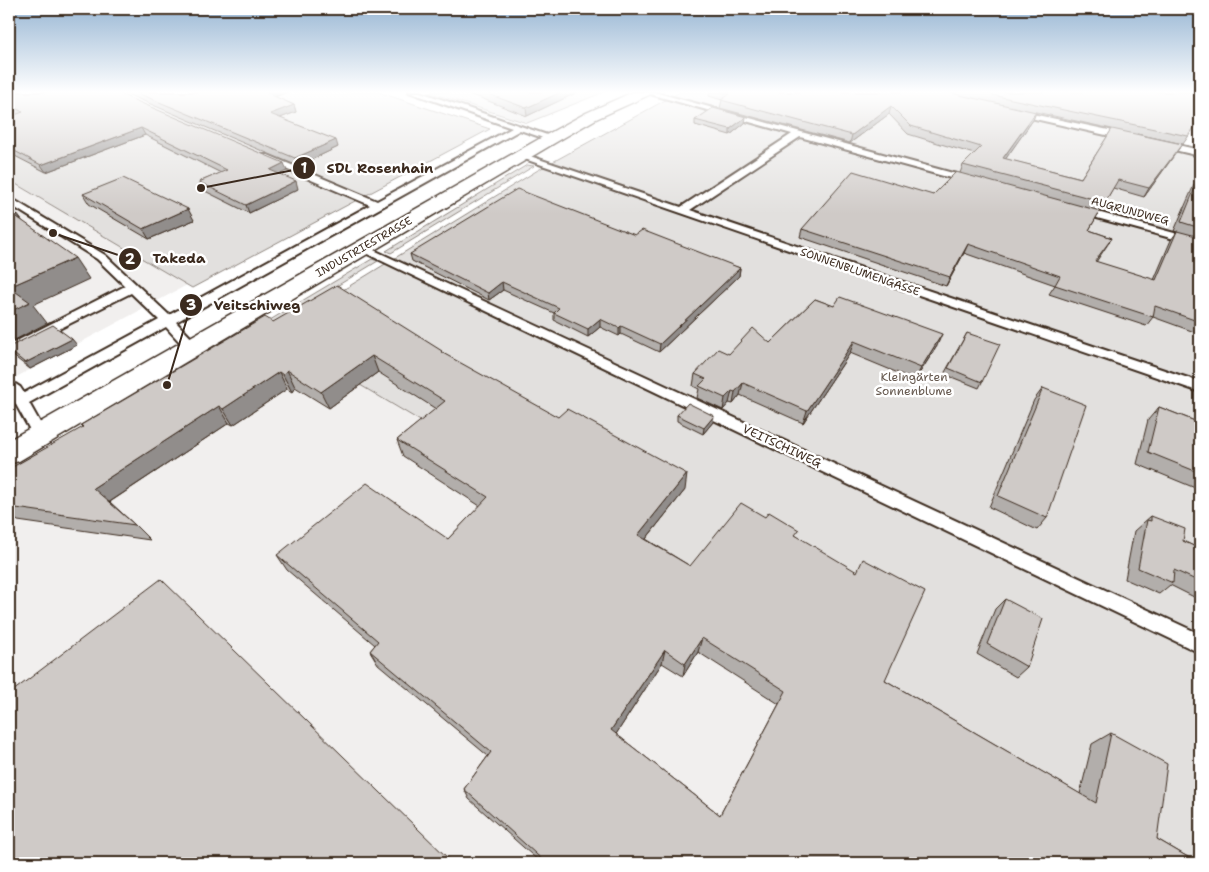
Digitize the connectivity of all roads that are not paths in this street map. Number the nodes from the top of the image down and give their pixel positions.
1 (511, 133) edge
2 (535, 133) edge
3 (561, 133) edge
4 (793, 133) edge
5 (1110, 133) edge
6 (798, 134) junction
7 (552, 138) junction
8 (1134, 138) edge
9 (1153, 142) edge
10 (1200, 153) edge
11 (259, 154) edge
12 (521, 156) junction
13 (980, 183) edge
14 (9, 200) edge
15 (378, 205) junction
16 (1066, 206) edge
17 (682, 211) junction
18 (1200, 243) edge
19 (364, 248) junction
20 (133, 287) junction
21 (168, 321) junction
22 (192, 347) junction
23 (9, 350) edge
24 (9, 385) edge
25 (1200, 387) edge
26 (21, 402) junction
27 (40, 435) junction
28 (9, 453) edge
29 (1200, 644) edge

1 - 15 lane
2 - 7 lane
3 - 7 street, INDUSTRIESTRASSE
4 - 6 lane
5 - 8 lane
6 - 13 lane
6 - 17 lane
7 - 12 street, INDUSTRIESTRASSE
9 - 10 lane
11 - 15 lane
12 - 17 lane, SONNENBLUMENGASSE
12 - 19 street, INDUSTRIESTRASSE
14 - 20 lane
15 - 21 lane
16 - 18 lane, AUGRUNDWEG
17 - 25 lane, SONNENBLUMENGASSE
19 - 22 street, INDUSTRIESTRASSE
19 - 29 lane, VEITSCHIWEG
20 - 21 lane
20 - 23 lane
21 - 22 lane
21 - 26 lane
22 - 27 street, INDUSTRIESTRASSE
24 - 26 lane
26 - 27 lane
27 - 28 street, INDUSTRIESTRASSE

